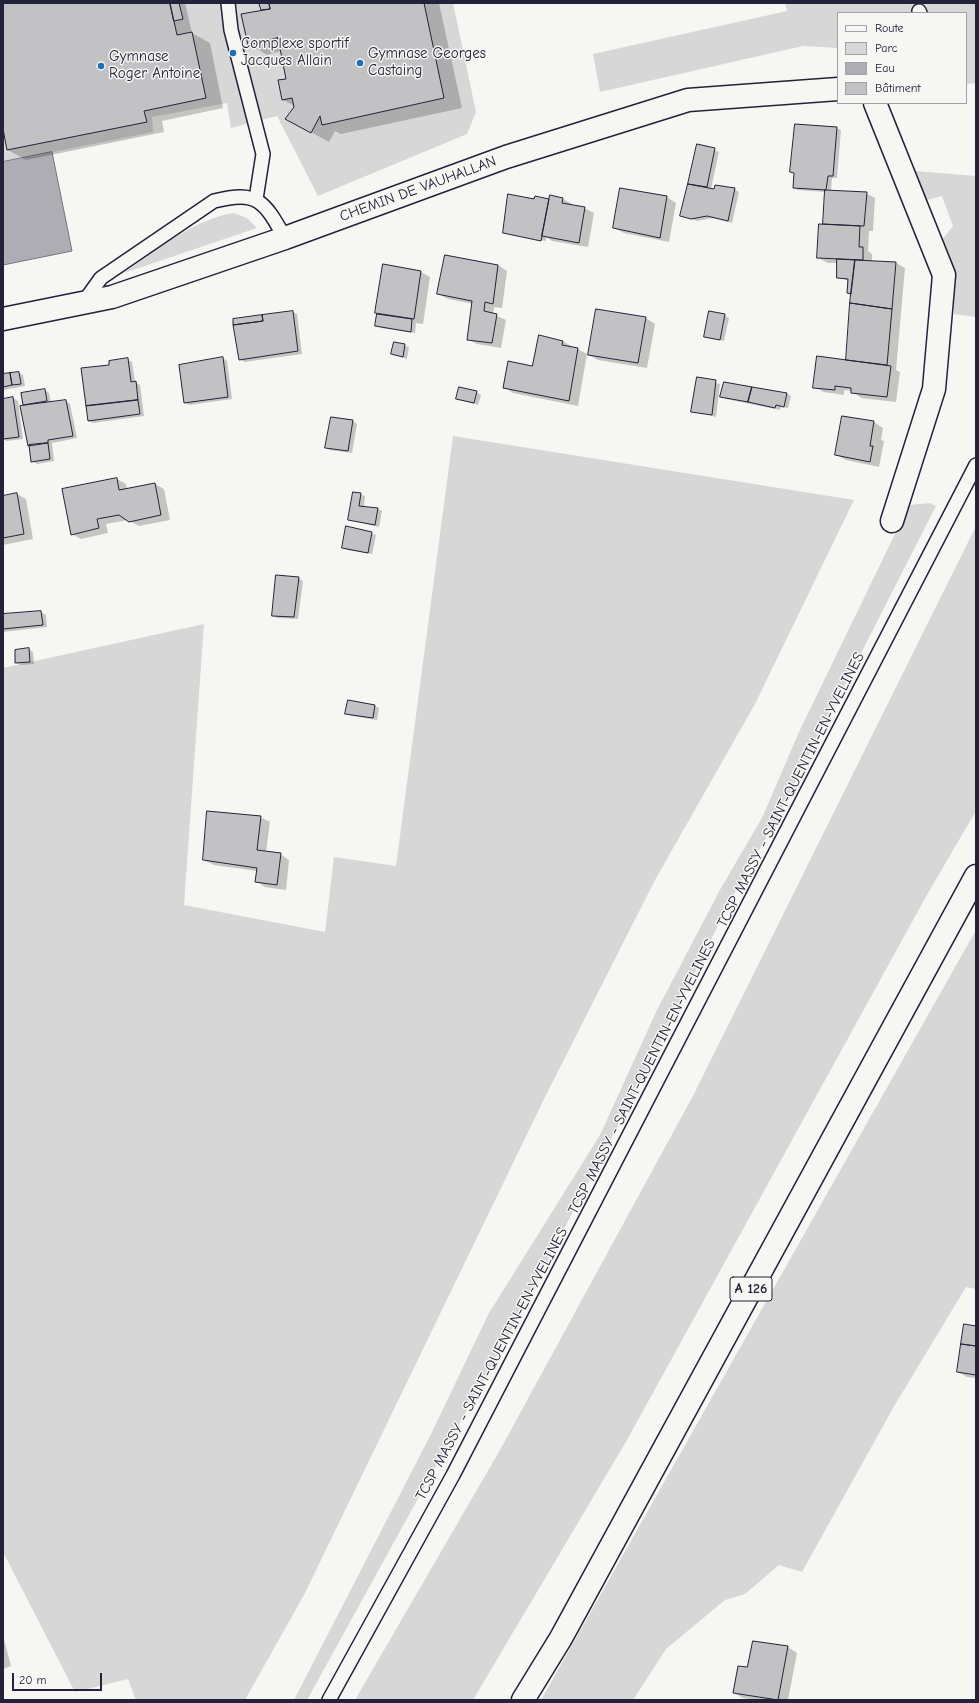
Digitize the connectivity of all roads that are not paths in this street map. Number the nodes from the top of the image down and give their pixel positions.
1 (228, 3) edge
2 (837, 89) edge
3 (875, 104) edge
4 (256, 199) junction
5 (285, 238) junction
6 (83, 303) junction
7 (3, 319) edge
8 (976, 466) edge
9 (892, 521) dead end
10 (976, 876) edge
11 (329, 1700) edge
12 (523, 1700) edge

1 - 4 lane
2 - 5 main road, CHEMIN DE VAUHALLAN
3 - 9 main road
4 - 5 lane
4 - 6 lane
5 - 6 main road, CHEMIN DE VAUHALLAN
6 - 7 main road, CHEMIN DE VAUHALLAN
8 - 11 lane, TCSP MASSY - SAINT-QUENTIN-EN-YVELINES
10 - 12 main road, A 126

